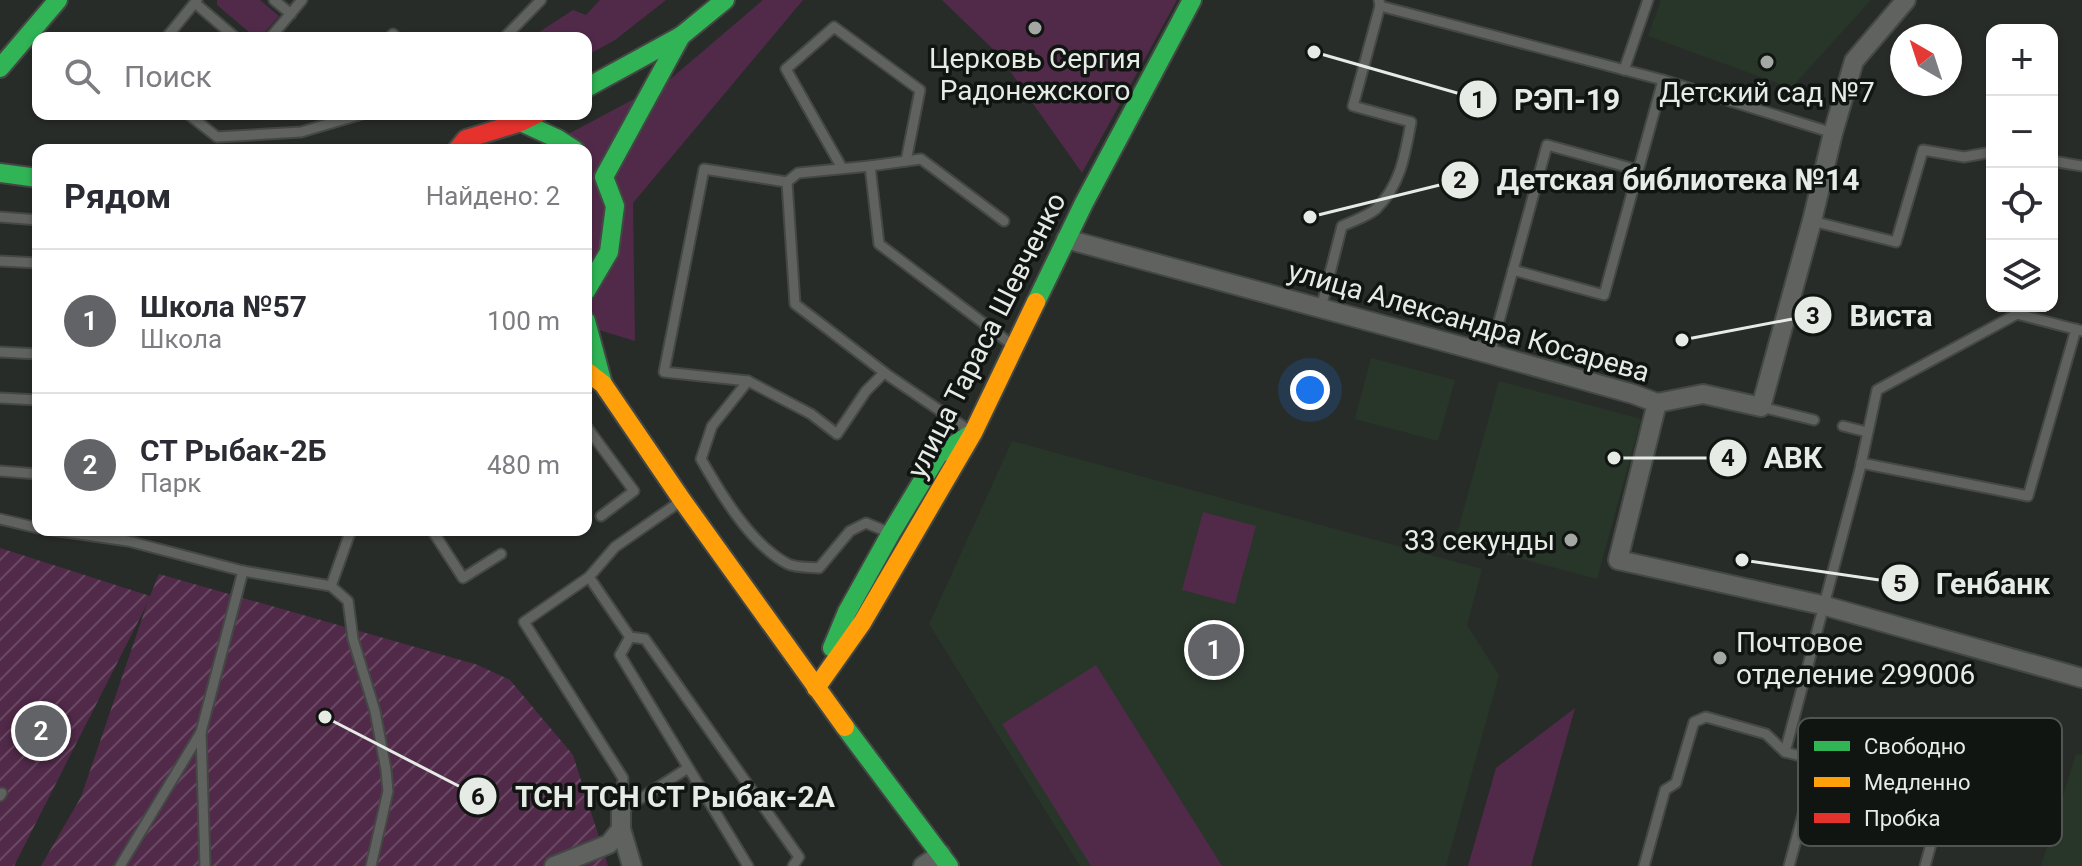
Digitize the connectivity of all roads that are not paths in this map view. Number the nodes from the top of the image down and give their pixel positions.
1 (58, 0) edge
2 (274, 0) edge
3 (302, 0) edge
4 (541, 0) edge
5 (725, 0) edge
6 (1192, 0) edge
7 (1648, 0) edge
8 (1906, 0) edge
9 (196, 2) edge
10 (1380, 3) edge
11 (291, 14) junction
12 (171, 32) edge
13 (229, 32) edge
14 (275, 32) edge
15 (510, 32) edge
16 (681, 36) junction
17 (0, 68) edge
18 (1624, 70) junction
19 (1663, 80) junction
20 (592, 85) edge
21 (196, 120) edge
22 (321, 120) edge
23 (341, 120) edge
24 (523, 120) edge
25 (532, 120) edge
26 (314, 128) junction
27 (1833, 133) junction
28 (462, 144) edge
29 (566, 144) edge
30 (1986, 153) edge
31 (906, 161) junction
32 (2058, 162) edge
33 (0, 166) edge
34 (870, 166) junction
35 (2082, 166) edge
36 (842, 168) junction
37 (1638, 170) junction
38 (0, 173) edge
39 (32, 177) edge
40 (32, 177) edge
41 (787, 182) junction
42 (2, 217) edge
43 (32, 220) edge
44 (1004, 221) dead end
45 (1812, 221) junction
46 (1066, 239) junction
47 (0, 261) edge
48 (32, 263) edge
49 (1513, 270) junction
50 (592, 281) edge
51 (1321, 308) junction
52 (2079, 330) edge
53 (592, 343) edge
54 (1014, 346) junction
55 (0, 352) edge
56 (32, 354) edge
57 (1490, 354) junction
58 (884, 373) junction
59 (592, 376) edge
60 (748, 381) junction
61 (603, 384) junction
62 (0, 398) edge
63 (32, 400) edge
64 (1657, 403) junction
65 (1761, 407) junction
66 (1814, 420) dead end
67 (1843, 426) dead end
68 (1867, 432) junction
69 (973, 433) junction
70 (592, 434) edge
71 (1861, 463) junction
72 (0, 471) edge
73 (32, 474) edge
74 (682, 500) junction
75 (601, 516) dead end
76 (0, 519) edge
77 (32, 527) edge
78 (891, 533) junction
79 (93, 536) edge
80 (349, 536) edge
81 (436, 536) edge
82 (501, 554) dead end
83 (243, 571) junction
84 (589, 577) junction
85 (331, 586) junction
86 (1822, 605) junction
87 (630, 637) junction
88 (2079, 674) edge
89 (816, 688) junction
90 (201, 732) junction
91 (1785, 752) junction
92 (1798, 755) edge
93 (688, 768) junction
94 (621, 820) junction
95 (1798, 833) edge
96 (1930, 846) edge
97 (945, 860) edge
98 (120, 866) edge
99 (205, 866) edge
100 (371, 866) edge
101 (554, 866) edge
102 (632, 866) edge
103 (748, 866) edge
104 (793, 866) edge
105 (923, 866) edge
106 (1644, 866) edge
107 (1789, 866) edge
108 (1925, 866) edge

1 - 17 street
2 - 11 lane
3 - 11 lane
4 - 15 lane
5 - 16 street
6 - 46 street, улица Тараса Шевченко
7 - 18 lane
8 - 27 street
9 - 12 lane
9 - 13 lane
10 - 18 lane
10 - 51 lane
11 - 14 lane
16 - 20 street
16 - 50 street
18 - 19 lane
19 - 27 lane
19 - 37 lane
21 - 26 lane
22 - 26 lane
23 - 26 lane
24 - 28 street
25 - 29 street
27 - 45 street
30 - 45 lane
31 - 34 lane
31 - 36 lane
31 - 44 lane
32 - 35 lane
33 - 39 street
34 - 36 lane
34 - 54 lane
36 - 41 lane
37 - 49 lane
37 - 49 lane
38 - 40 street
41 - 58 lane
41 - 60 lane
42 - 43 lane
45 - 65 street
46 - 51 street, улица Александра Косарева
46 - 54 street, улица Тараса Шевченко
47 - 48 lane
49 - 57 lane
51 - 57 street, улица Александра Косарева
52 - 68 lane
52 - 71 lane
53 - 61 street
54 - 69 street, улица Тараса Шевченко
55 - 56 lane
57 - 64 street, улица Александра Косарева
58 - 60 lane
58 - 69 lane
59 - 61 street
60 - 78 lane
61 - 74 street
62 - 63 lane
64 - 65 street
64 - 86 street, улица Александра Косарева
65 - 66 lane
67 - 68 lane
68 - 71 lane
69 - 78 street
69 - 89 street, улица Тараса Шевченко
70 - 75 lane
71 - 86 lane
72 - 73 lane
74 - 84 lane
74 - 89 street
76 - 77 lane
78 - 89 street
79 - 83 lane
80 - 85 lane
81 - 82 lane
83 - 85 lane
83 - 90 lane
84 - 87 lane
84 - 94 lane
85 - 100 lane
86 - 88 street, улица Александра Косарева
86 - 91 lane
87 - 93 lane
87 - 104 lane
89 - 97 street
90 - 98 lane
90 - 99 lane
91 - 92 lane
91 - 106 lane
93 - 94 lane
93 - 103 lane
94 - 101 street
94 - 102 street
95 - 107 lane
96 - 108 lane
97 - 105 street

